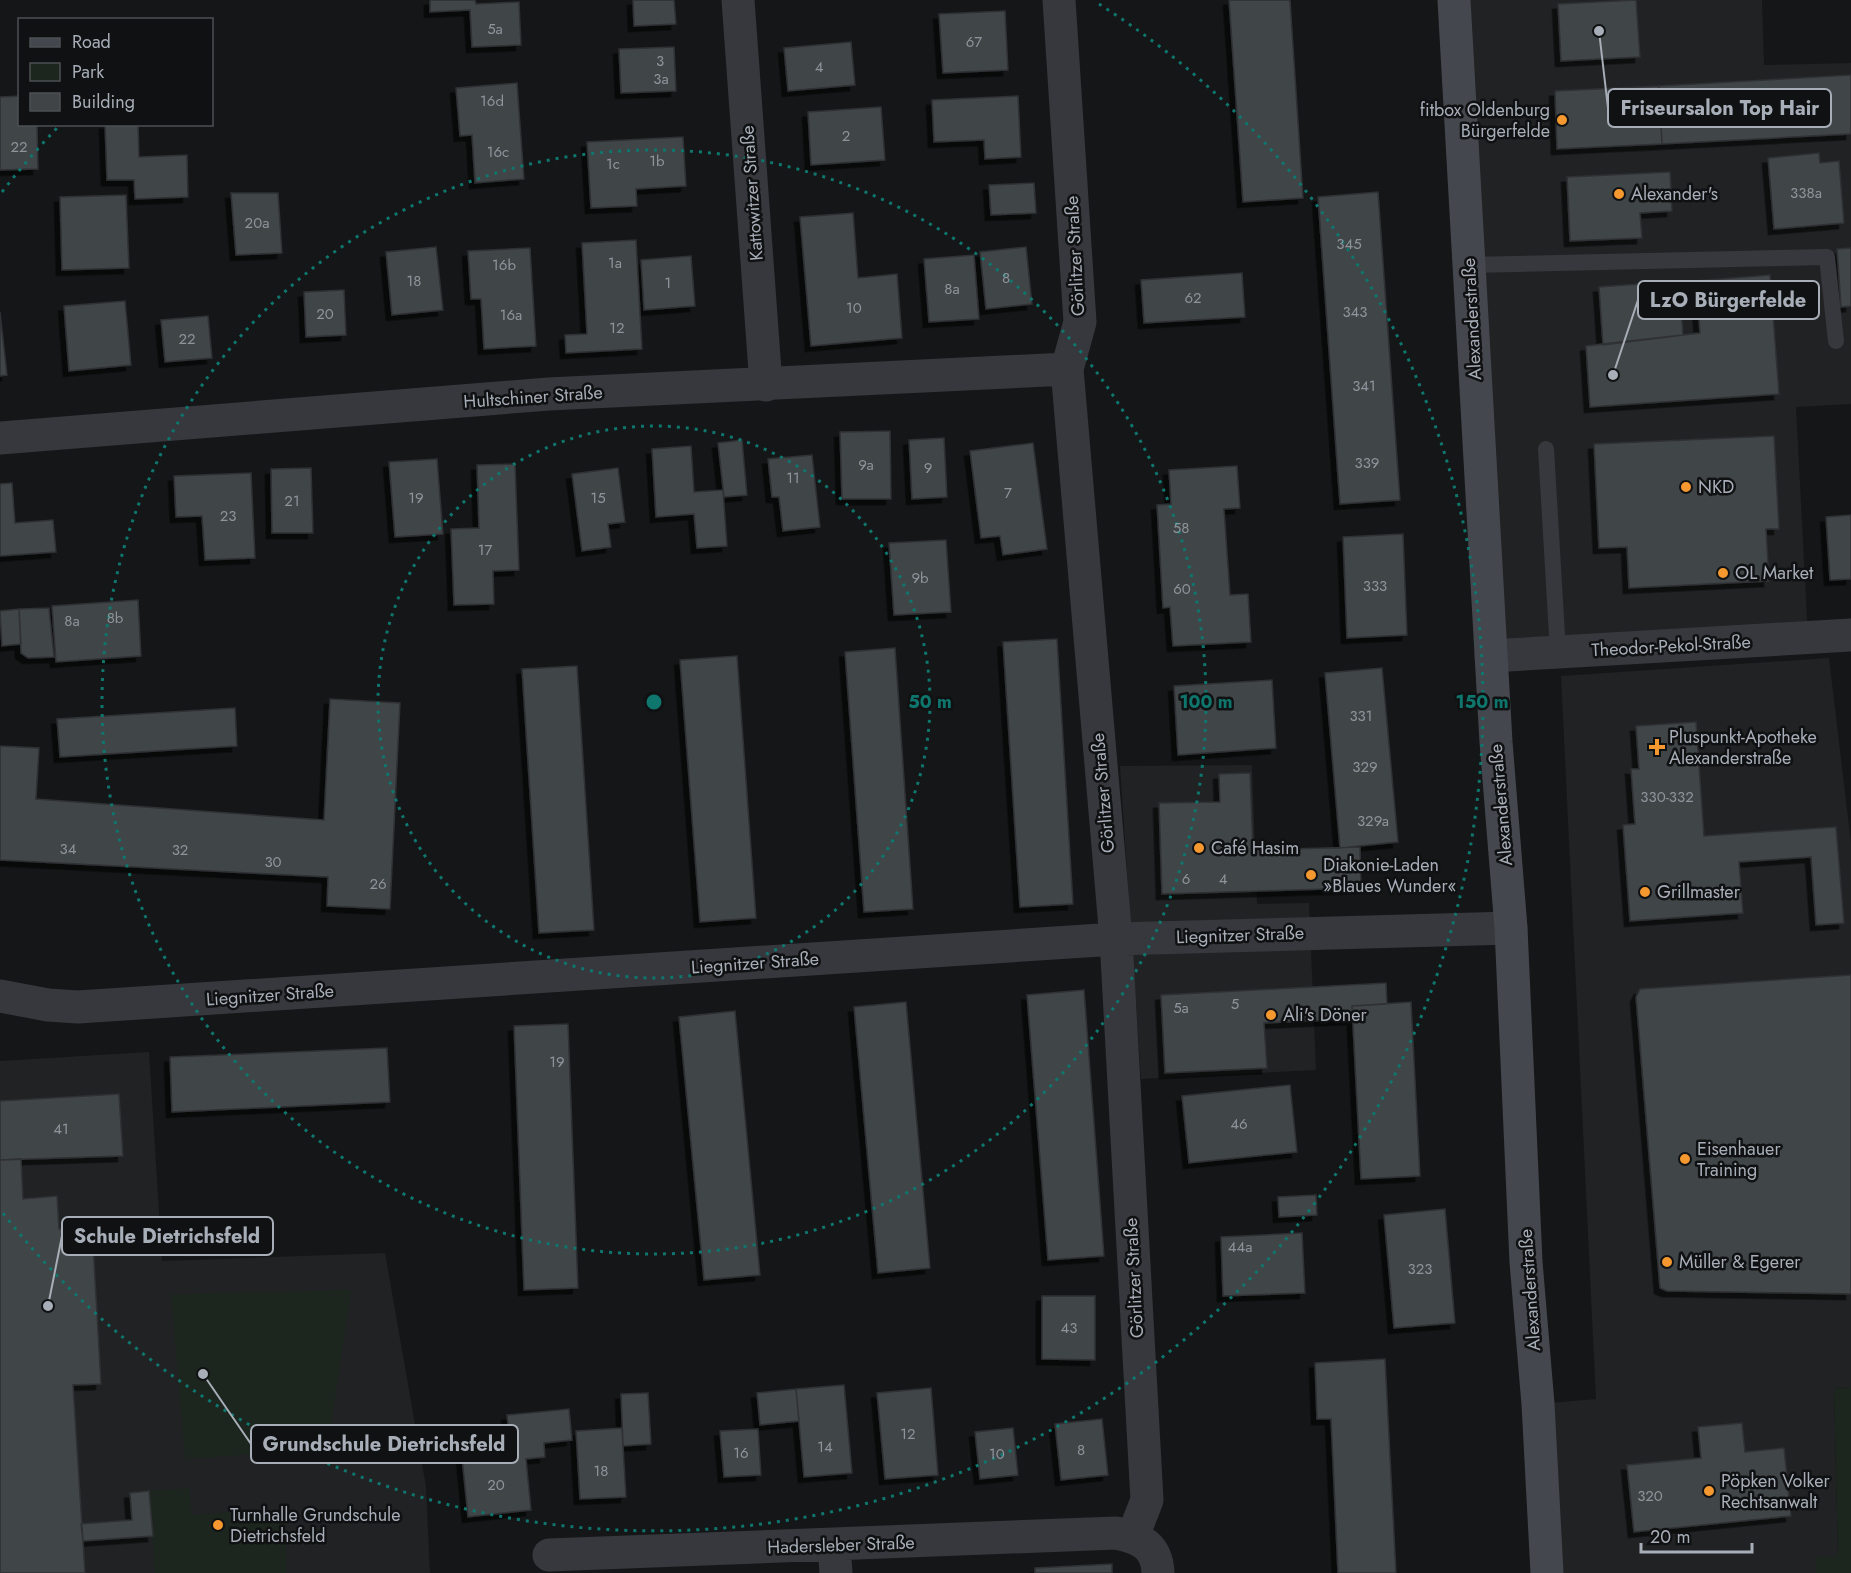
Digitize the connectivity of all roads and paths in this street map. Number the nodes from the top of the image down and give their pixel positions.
1 (738, 0) edge
2 (1059, 0) edge
3 (1454, 0) edge
4 (1468, 265) junction
5 (1836, 341) dead end
6 (1067, 369) junction
7 (766, 385) junction
8 (0, 438) edge
9 (1546, 449) dead end
10 (1851, 635) edge
11 (1558, 652) junction
12 (1491, 656) junction
13 (1511, 928) junction
14 (1116, 939) junction
15 (0, 996) edge
16 (1133, 1536) junction
17 (549, 1555) dead end
18 (835, 1559) edge
19 (1158, 1573) edge
20 (1547, 1573) edge

1 - 7 street, Kattowitzer Straße
2 - 6 street, Görlitzer Straße
3 - 4 main road, Alexanderstraße
4 - 5 lane
4 - 12 main road, Alexanderstraße
6 - 7 street, Hultschiner Straße
6 - 14 street, Görlitzer Straße
7 - 8 street, Hultschiner Straße
9 - 11 lane
10 - 11 street, Theodor-Pekol-Straße
11 - 12 street, Theodor-Pekol-Straße
12 - 13 main road, Alexanderstraße
13 - 14 street, Liegnitzer Straße
13 - 20 main road, Alexanderstraße
14 - 15 street, Liegnitzer Straße
14 - 16 street, Görlitzer Straße
16 - 18 street, Hadersleber Straße
16 - 19 street
17 - 18 street, Hadersleber Straße

